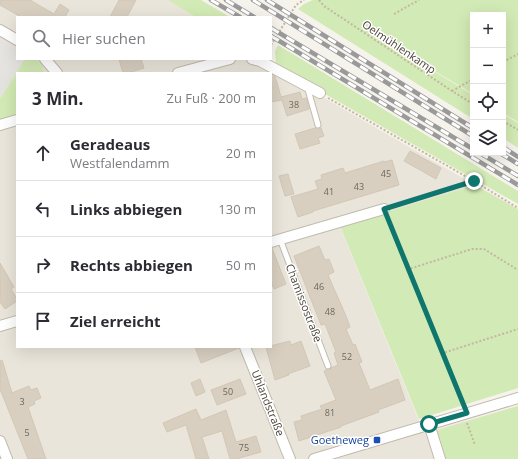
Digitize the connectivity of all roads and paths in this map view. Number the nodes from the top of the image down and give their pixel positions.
1 (304, 0) edge
2 (319, 0) edge
3 (419, 0) edge
4 (394, 14) dead end
5 (0, 30) edge
6 (16, 39) edge
7 (272, 43) edge
8 (518, 54) edge
9 (46, 60) edge
10 (226, 60) edge
11 (256, 60) edge
12 (506, 60) edge
13 (56, 72) edge
14 (182, 72) edge
15 (470, 81) edge
16 (307, 86) junction
17 (452, 91) junction
18 (320, 93) joint
19 (470, 102) edge
20 (16, 120) edge
21 (506, 123) edge
22 (0, 125) edge
23 (318, 125) dead end
24 (518, 130) edge
25 (474, 181) junction
26 (518, 208) edge
27 (384, 209) junction
28 (275, 241) edge
29 (408, 269) junction
30 (518, 270) edge
31 (16, 321) edge
32 (0, 326) edge
33 (518, 329) edge
34 (245, 348) edge
35 (443, 353) junction
36 (328, 366) dead end
37 (518, 398) edge
38 (466, 414) junction
39 (429, 424) junction
40 (0, 441) edge
41 (475, 445) dead end
42 (7, 459) edge
43 (290, 459) edge
44 (314, 459) edge
45 (440, 459) edge

1 - 7 path
2 - 17 path, Oelmühlenkamp
3 - 4 path
5 - 6 street
8 - 12 path
9 - 13 street
10 - 14 street
11 - 16 street
15 - 17 path
16 - 18 street
16 - 23 lane
17 - 19 path, Oelmühlenkamp
18 - 25 path
20 - 22 street
21 - 24 path
25 - 26 path
25 - 27 path
27 - 28 street, Chamissostraße
27 - 29 path
28 - 36 lane, Chamissostraße
29 - 30 path
29 - 35 path
31 - 32 street
33 - 35 path
34 - 43 street, Uhlandstraße
35 - 38 path
37 - 38 street
38 - 39 street
38 - 41 path
39 - 44 street
39 - 45 street
40 - 42 street

